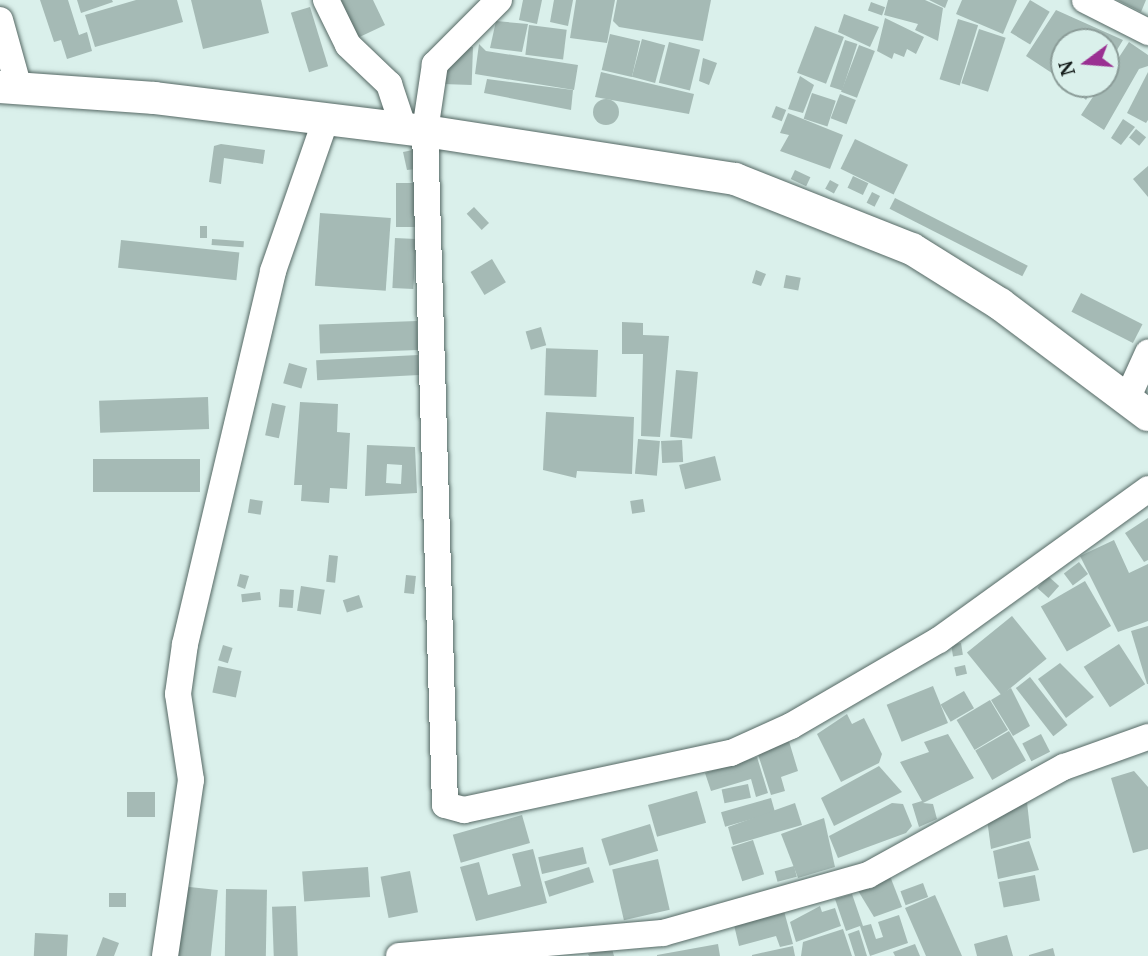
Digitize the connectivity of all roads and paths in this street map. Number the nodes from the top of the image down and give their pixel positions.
1 (326, 0) edge
2 (499, 0) edge
3 (1084, 0) edge
4 (0, 20) edge
5 (1148, 32) edge
6 (10, 88) edge
7 (326, 119) junction
8 (414, 130) junction
9 (1148, 353) edge
10 (1138, 407) edge
11 (1148, 489) edge
12 (1148, 737) edge
13 (165, 956) edge
14 (399, 956) edge

1 - 8 street
2 - 8 street
3 - 5 street
4 - 6 street
6 - 7 street
7 - 8 street
7 - 13 street
8 - 10 street
8 - 11 street
9 - 10 street
12 - 14 street

